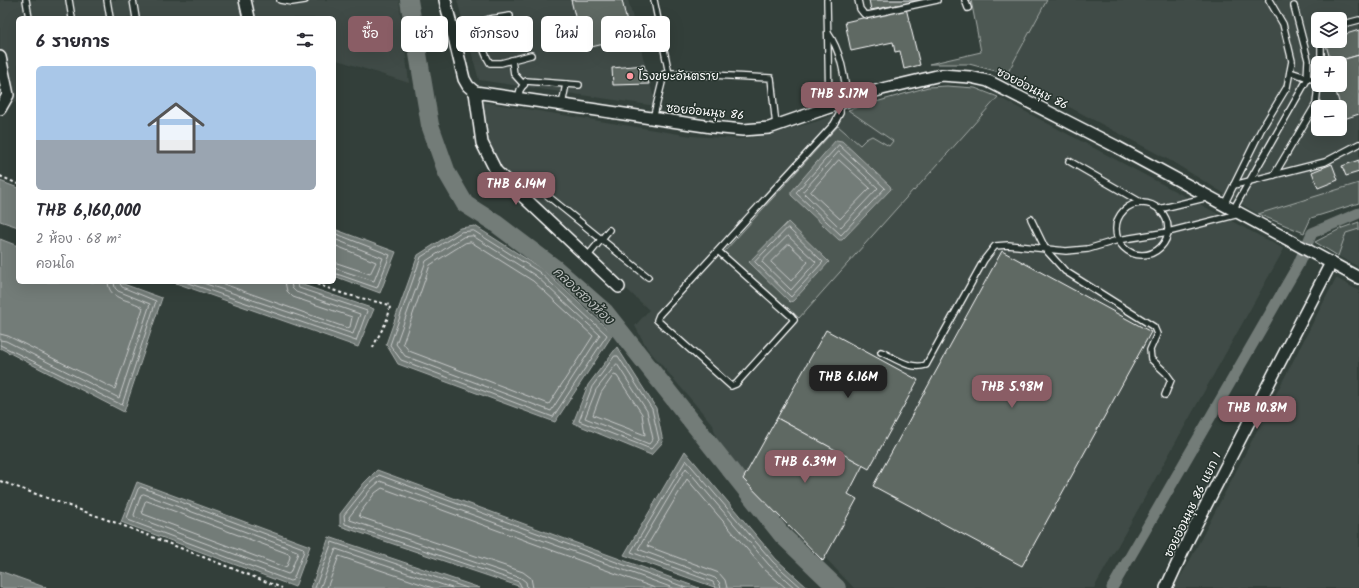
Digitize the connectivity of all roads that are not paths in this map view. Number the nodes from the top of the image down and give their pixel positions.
1 (26, 0) edge
2 (69, 0) edge
3 (107, 0) edge
4 (133, 0) edge
5 (244, 0) edge
6 (280, 0) edge
7 (305, 0) edge
8 (445, 0) edge
9 (654, 0) edge
10 (828, 0) edge
11 (858, 0) edge
12 (937, 0) edge
13 (965, 0) edge
14 (1269, 0) edge
15 (1294, 6) dead end
16 (968, 8) dead end
17 (29, 16) edge
18 (72, 16) edge
19 (110, 16) edge
20 (136, 16) edge
21 (248, 16) edge
22 (1359, 20) edge
23 (1347, 23) edge
24 (828, 33) junction
25 (456, 45) edge
26 (458, 52) edge
27 (484, 52) edge
28 (531, 55) dead end
29 (0, 57) edge
30 (512, 60) junction
31 (1290, 72) junction
32 (669, 74) junction
33 (1307, 78) junction
34 (1311, 79) edge
35 (566, 84) junction
36 (524, 85) junction
37 (579, 85) dead end
38 (475, 92) junction
39 (1317, 92) edge
40 (518, 99) junction
41 (844, 102) junction
42 (562, 105) junction
43 (829, 108) junction
44 (0, 109) edge
45 (653, 119) junction
46 (776, 126) junction
47 (1359, 144) edge
48 (1069, 161) dead end
49 (1274, 175) junction
50 (1251, 181) junction
51 (1234, 185) junction
52 (538, 188) dead end
53 (1209, 197) junction
54 (1142, 203) junction
55 (1159, 209) junction
56 (1232, 210) junction
57 (1031, 219) dead end
58 (609, 230) dead end
59 (1168, 232) junction
60 (601, 239) junction
61 (1118, 240) junction
62 (1046, 250) junction
63 (718, 251) junction
64 (587, 257) junction
65 (1331, 263) junction
66 (648, 277) dead end
67 (1359, 278) edge
68 (619, 287) dead end
69 (881, 352) dead end
70 (1165, 395) dead end
71 (1166, 588) edge

1 - 17 lane
2 - 18 lane
3 - 19 lane
4 - 20 lane
5 - 21 street
6 - 7 lane
8 - 25 street
9 - 32 lane
10 - 24 lane
11 - 12 lane
13 - 16 lane
14 - 31 lane
15 - 33 lane
22 - 23 lane
24 - 41 lane
24 - 43 lane
26 - 38 street
27 - 30 lane
28 - 30 lane
29 - 44 street
30 - 36 lane
31 - 33 lane
31 - 51 lane
32 - 45 lane
32 - 46 lane
33 - 34 lane
33 - 50 lane
35 - 36 lane
35 - 37 lane
35 - 42 lane
36 - 40 lane
38 - 40 street, ซอยอ่อนนุช 86
38 - 64 street
39 - 49 lane
40 - 42 street, ซอยอ่อนนุช 86
41 - 43 street, ซอยอ่อนนุช 86
41 - 53 street, ซอยอ่อนนุช 86
41 - 63 lane
42 - 45 street, ซอยอ่อนนุช 86
43 - 46 street, ซอยอ่อนนุช 86
45 - 46 street, ซอยอ่อนนุช 86
47 - 49 lane
48 - 54 lane
49 - 50 lane
50 - 51 lane
50 - 56 lane
51 - 56 lane
52 - 60 lane
53 - 55 lane
53 - 56 street, ซอยอ่อนนุช 86
54 - 55 lane
54 - 61 lane
55 - 59 lane
56 - 59 lane
56 - 65 street, ซอยอ่อนนุช 86
57 - 62 lane
58 - 60 lane
59 - 61 lane
59 - 61 lane
60 - 64 lane
60 - 66 lane
61 - 62 lane
62 - 69 lane
62 - 70 lane
63 - 63 lane
64 - 68 street
65 - 67 street, ซอยอ่อนนุช 86
65 - 71 street, ซอยอ่อนนุช 86 แยก 1

